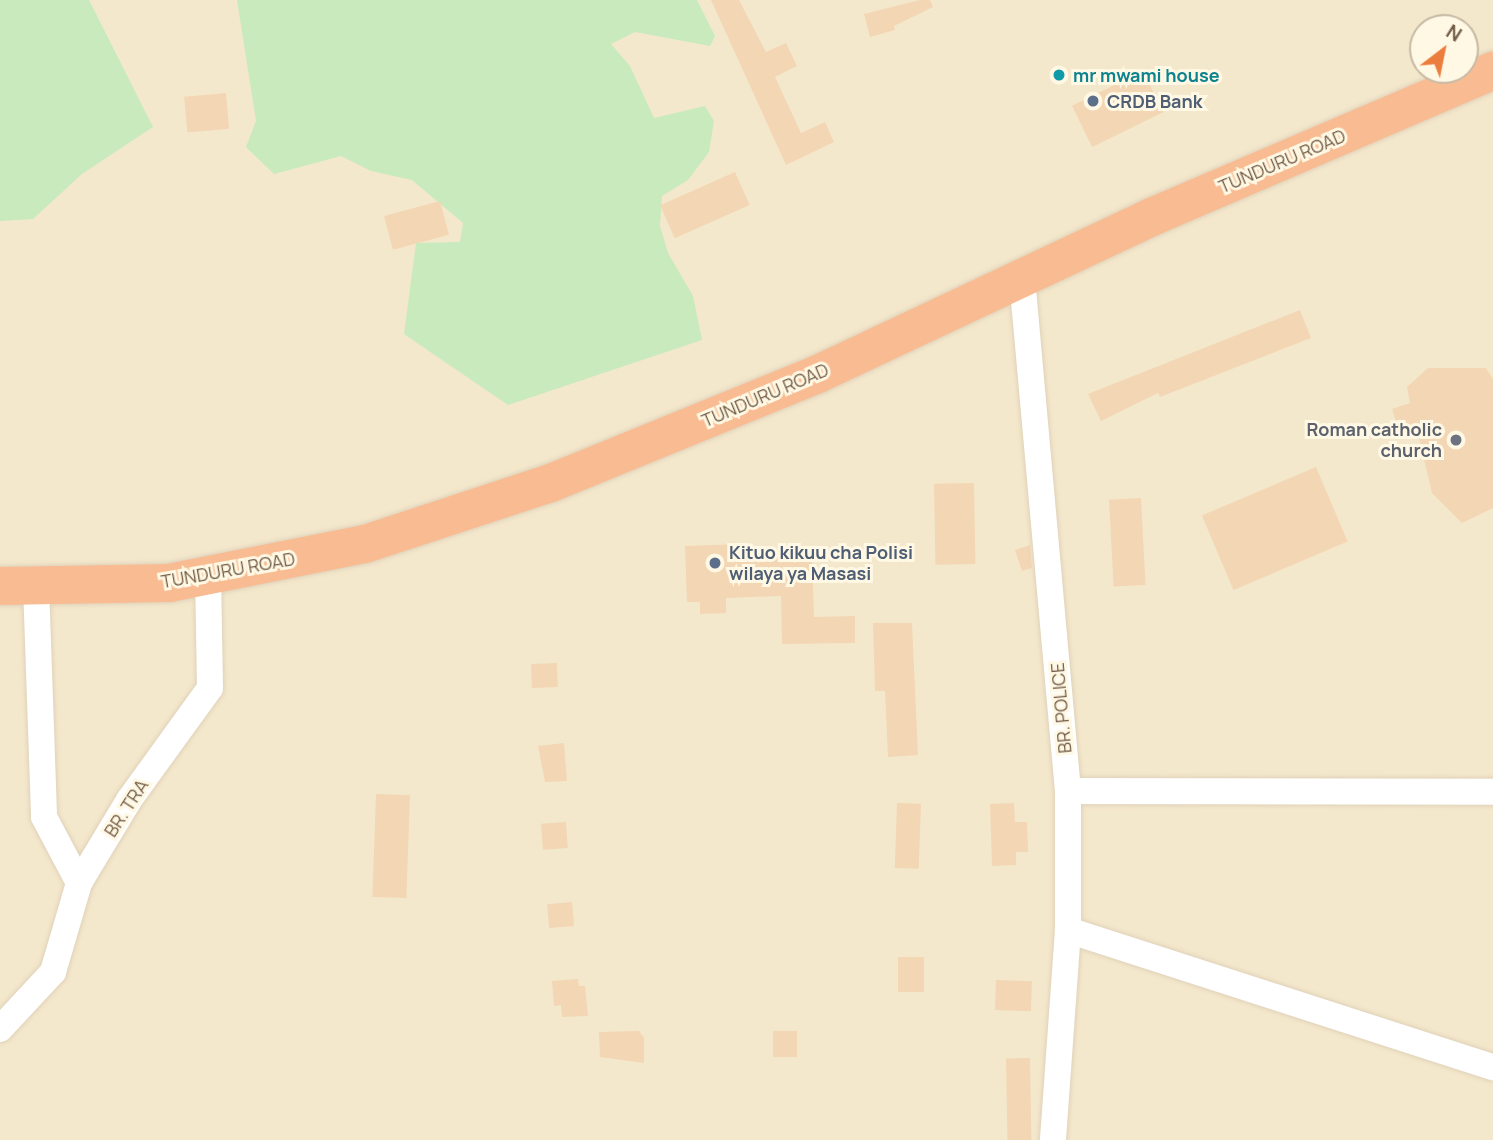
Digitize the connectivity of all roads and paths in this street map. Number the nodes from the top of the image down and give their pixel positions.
1 (1493, 71) edge
2 (1022, 278) junction
3 (208, 575) junction
4 (18, 586) edge
5 (1068, 791) junction
6 (1493, 792) edge
7 (79, 883) junction
8 (1068, 930) junction
9 (0, 1029) edge
10 (1493, 1067) edge
11 (1053, 1140) edge

1 - 2 highway, TUNDURU ROAD
2 - 3 highway, TUNDURU ROAD
2 - 5 street, BR. POLICE
3 - 4 highway, TUNDURU ROAD
3 - 7 street, BR. TRA
4 - 7 street
5 - 6 street
5 - 8 street, BR. POLICE
7 - 9 street, BR. TRA
8 - 10 street
8 - 11 street, BR. POLICE

